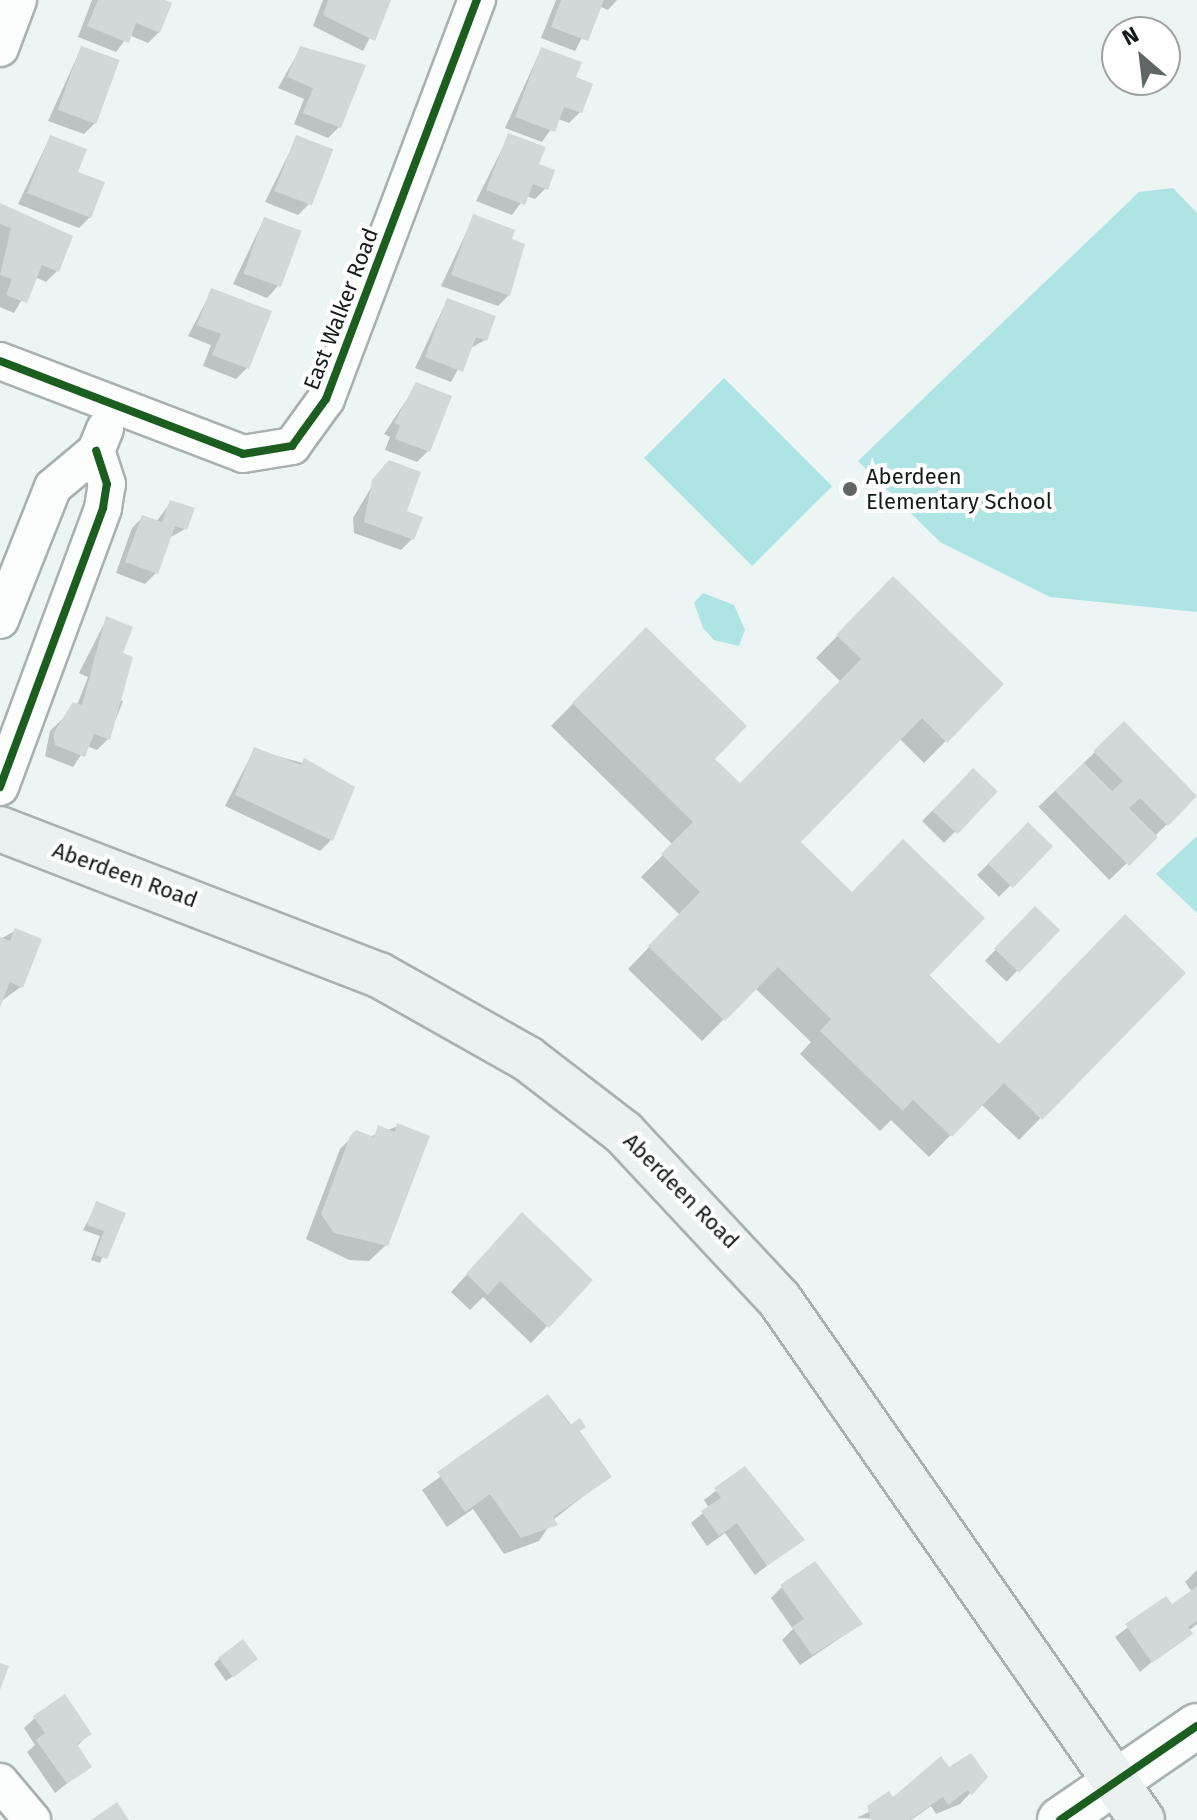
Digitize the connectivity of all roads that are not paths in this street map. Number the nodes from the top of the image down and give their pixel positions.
1 (18, 0) edge
2 (477, 0) edge
3 (0, 48) edge
4 (0, 361) edge
5 (114, 405) junction
6 (96, 451) junction
7 (0, 620) edge
8 (0, 787) edge
9 (0, 829) edge
10 (1197, 1726) edge
11 (0, 1782) edge
12 (1115, 1782) junction
13 (32, 1820) edge
14 (1060, 1820) edge
15 (1142, 1820) edge

1 - 3 street
2 - 5 street, East Walker Road
4 - 5 street, East Walker Road
5 - 6 street
6 - 7 street
6 - 8 street
9 - 12 main road, Aberdeen Road
10 - 12 street
11 - 13 street
12 - 14 street
12 - 15 main road, Aberdeen Road

